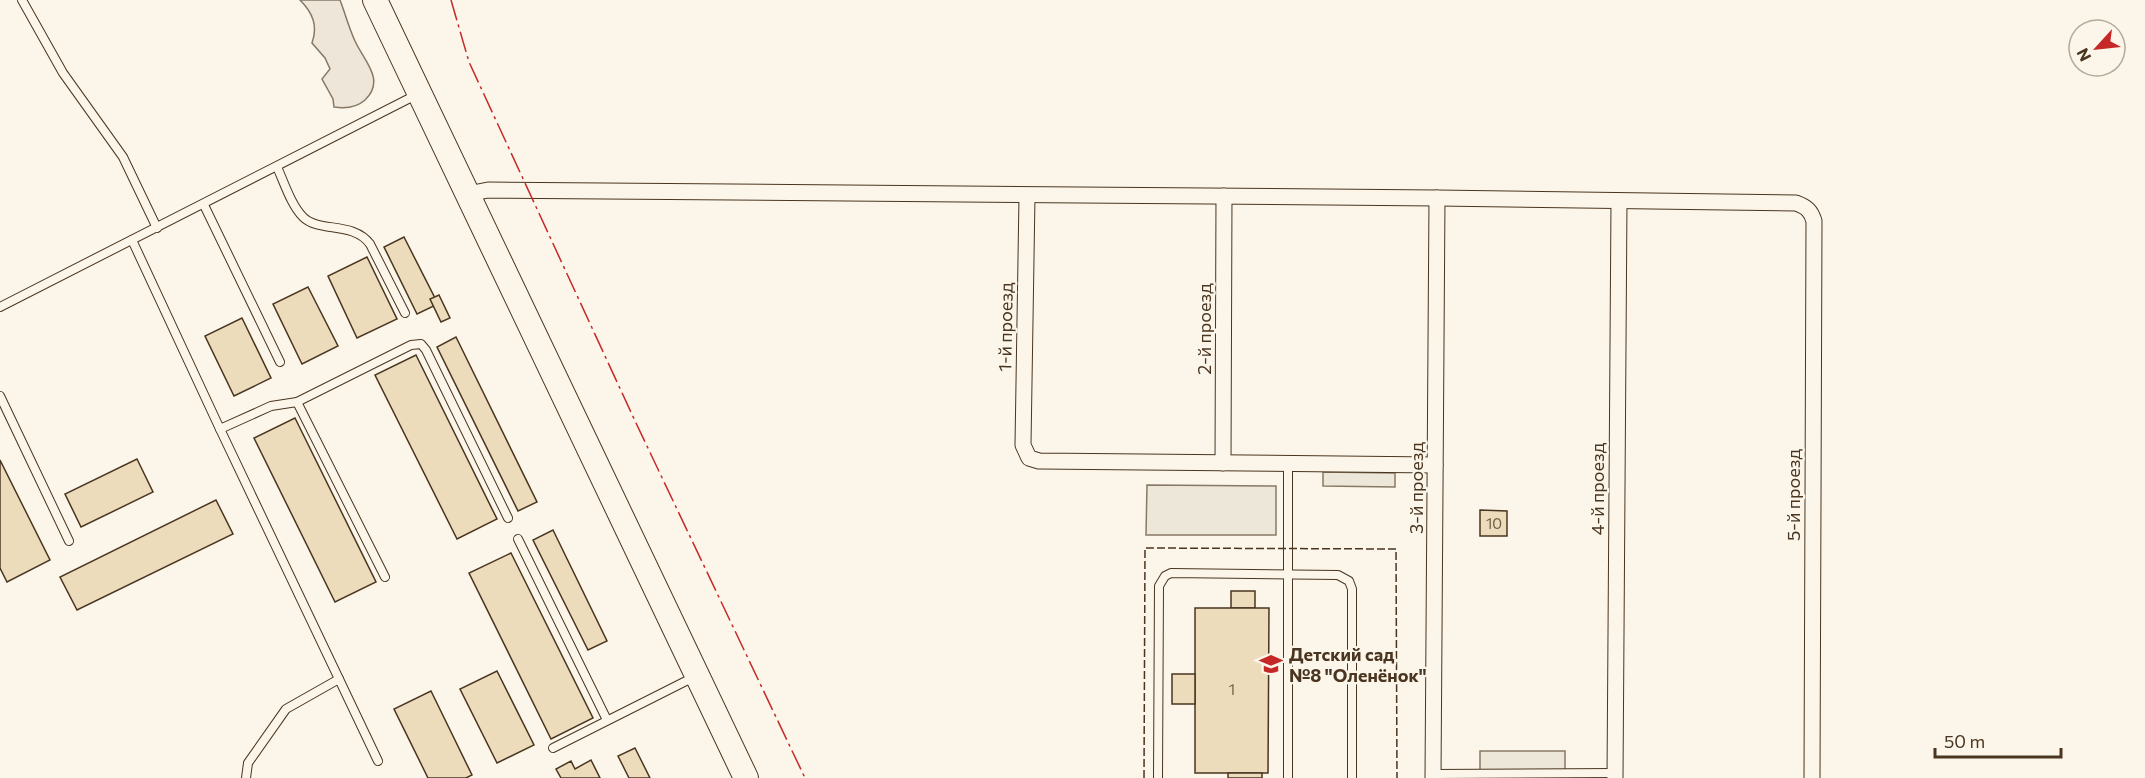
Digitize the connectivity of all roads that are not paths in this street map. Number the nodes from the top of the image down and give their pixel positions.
1 (22, 0) edge
2 (375, 0) edge
3 (419, 93) junction
4 (277, 167) junction
5 (468, 194) junction
6 (1027, 196) junction
7 (1224, 196) junction
8 (1437, 198) junction
9 (1619, 201) junction
10 (204, 205) junction
11 (157, 228) junction
12 (132, 240) junction
13 (0, 307) edge
14 (405, 313) dead end
15 (280, 362) dead end
16 (0, 396) edge
17 (297, 402) junction
18 (220, 429) junction
19 (1223, 462) junction
20 (1288, 463) junction
21 (1435, 465) junction
22 (508, 518) dead end
23 (518, 539) dead end
24 (69, 541) dead end
25 (1288, 575) junction
26 (385, 577) dead end
27 (697, 676) junction
28 (339, 678) junction
29 (607, 720) junction
30 (553, 748) dead end
31 (378, 760) dead end
32 (1433, 776) edge
33 (1615, 776) edge
34 (246, 778) edge
35 (746, 778) edge
36 (1158, 778) edge
37 (1288, 778) edge
38 (1352, 778) edge
39 (1812, 778) edge

1 - 11 lane
2 - 3 main road
3 - 4 lane
3 - 5 main road
4 - 10 lane
4 - 14 lane
5 - 6 street
5 - 27 main road
6 - 7 street
6 - 19 street, 1-й проезд
7 - 8 street
7 - 19 street, 2-й проезд
8 - 9 street
8 - 21 street, 3-й проезд
9 - 33 street, 4-й проезд
9 - 39 street, 5-й проезд
10 - 11 lane
10 - 15 lane
11 - 12 lane
12 - 13 lane
12 - 18 lane
16 - 24 lane
17 - 18 lane
17 - 22 lane
17 - 26 lane
18 - 28 lane
19 - 20 street
20 - 21 street
20 - 25 lane
21 - 32 street, 3-й проезд
23 - 29 lane
25 - 36 lane
25 - 37 lane
25 - 38 lane
27 - 29 lane
27 - 35 main road
28 - 31 lane
28 - 34 lane
29 - 30 lane
32 - 33 lane

